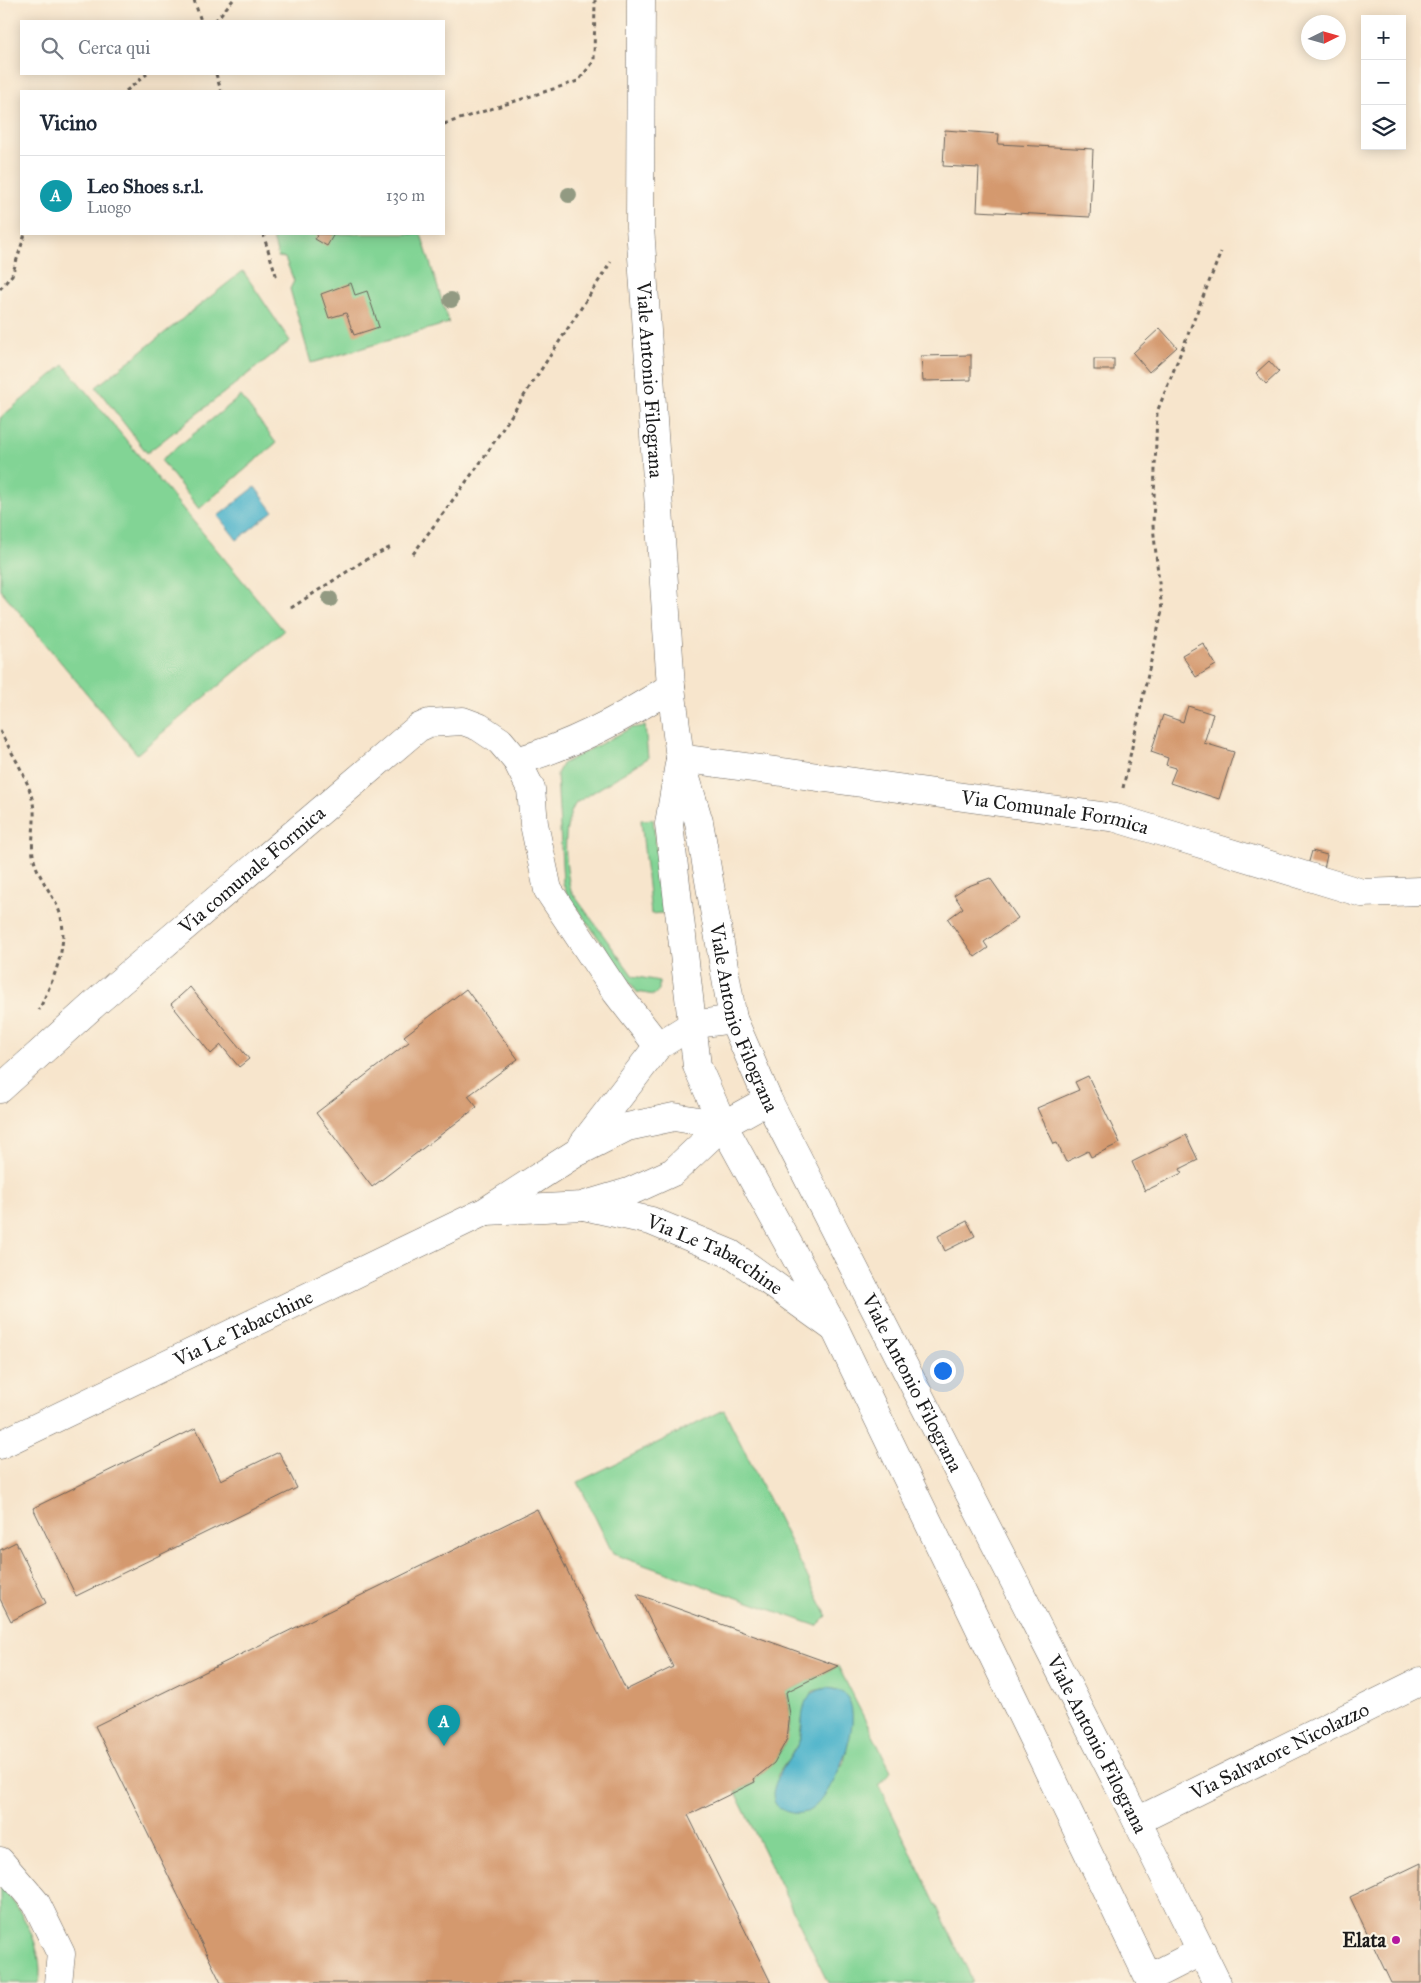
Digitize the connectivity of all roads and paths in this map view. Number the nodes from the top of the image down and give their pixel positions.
1 (194, 0) edge
2 (233, 0) edge
3 (596, 0) edge
4 (641, 0) edge
5 (201, 20) edge
6 (216, 20) edge
7 (147, 75) edge
8 (216, 75) edge
9 (127, 90) edge
10 (221, 90) edge
11 (445, 124) edge
12 (640, 227) junction
13 (25, 235) edge
14 (263, 235) edge
15 (1221, 252) dead end
16 (277, 278) dead end
17 (0, 289) edge
18 (391, 547) dead end
19 (413, 554) dead end
20 (291, 608) dead end
21 (671, 687) junction
22 (0, 731) edge
23 (680, 758) junction
24 (517, 760) junction
25 (1116, 818) junction
26 (1421, 890) edge
27 (35, 1017) dead end
28 (733, 1018) junction
29 (692, 1025) junction
30 (658, 1046) junction
31 (0, 1089) edge
32 (768, 1100) junction
33 (723, 1125) junction
34 (576, 1153) junction
35 (582, 1206) junction
36 (486, 1211) junction
37 (835, 1329) junction
38 (0, 1446) edge
39 (1421, 1681) edge
40 (1137, 1821) junction
41 (0, 1861) edge
42 (1202, 1951) junction
43 (1150, 1981) edge
44 (58, 1983) edge
45 (1218, 1983) edge

1 - 5 path
2 - 6 path
3 - 11 path
4 - 12 street, Viale Antonio Filograna
7 - 9 path
8 - 10 path
12 - 19 path
12 - 21 street, Viale Antonio Filograna
13 - 17 path
14 - 16 path
15 - 25 path
18 - 20 path
21 - 23 street, Viale Antonio Filograna
21 - 24 street
22 - 27 path
23 - 25 street, Via Comunale Formica
23 - 28 street, Viale Antonio Filograna
23 - 29 street, Viale Antonio Filograna
24 - 30 street, Via comunale Formica
24 - 31 street, Via comunale Formica
25 - 26 street, Via Comunale Formica
28 - 29 street
28 - 32 street, Viale Antonio Filograna
29 - 30 street
29 - 33 street, Viale Antonio Filograna
30 - 34 street, Via Le Tabacchine
32 - 33 street
32 - 40 street, Viale Antonio Filograna
33 - 34 street, Via Le Tabacchine
33 - 35 street, Via Le Tabacchine
33 - 37 street, Viale Antonio Filograna
34 - 36 street, Via Le Tabacchine
35 - 36 street, Via Le Tabacchine
35 - 37 street, Via Le Tabacchine
36 - 38 street, Via Le Tabacchine
37 - 43 street, Viale Antonio Filograna
39 - 40 street, Via Salvatore Nicolazzo
40 - 42 street, Viale Antonio Filograna
41 - 44 street
42 - 43 street
42 - 45 street, Viale Antonio Filograna

